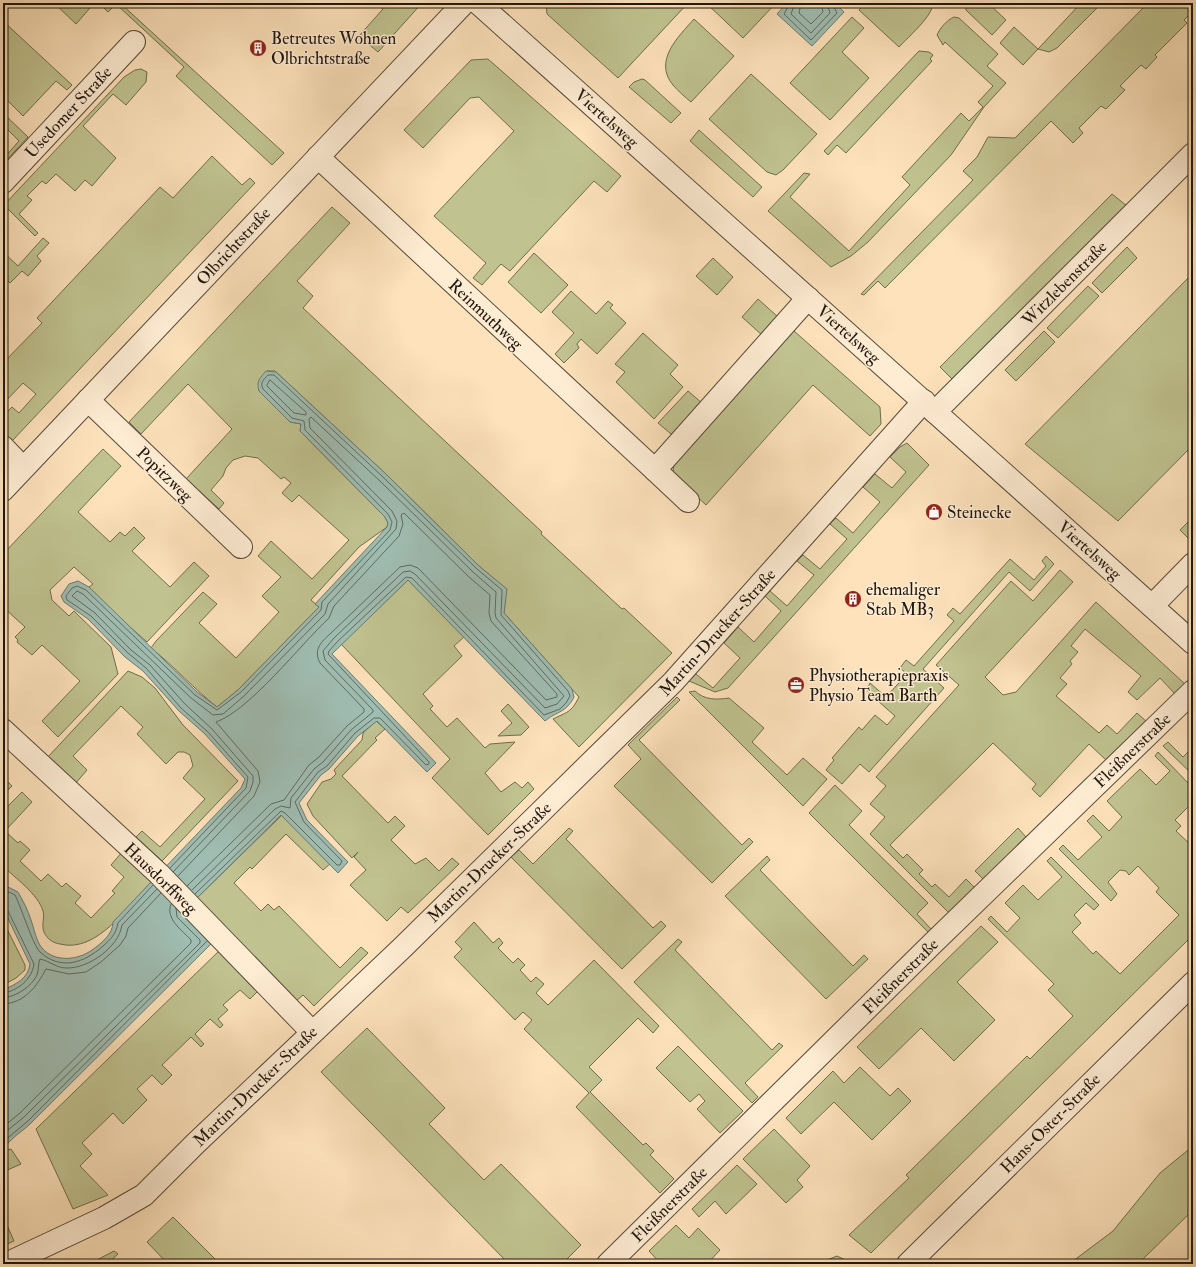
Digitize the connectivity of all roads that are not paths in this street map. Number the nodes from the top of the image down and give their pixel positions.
1 (464, 3) edge
2 (478, 3) edge
3 (134, 42) dead end
4 (1193, 154) edge
5 (318, 157) junction
6 (3, 182) edge
7 (808, 298) junction
8 (88, 400) junction
9 (930, 407) junction
10 (3, 448) edge
11 (23, 468) junction
12 (655, 470) junction
13 (3, 490) edge
14 (688, 501) dead end
15 (241, 547) dead end
16 (1193, 564) edge
17 (1152, 606) junction
18 (1193, 643) edge
19 (1193, 691) edge
20 (3, 730) edge
21 (1193, 983) edge
22 (312, 1032) junction
23 (6, 1264) edge
24 (608, 1264) edge
25 (908, 1264) edge

1 - 5 street, Olbrichtstraße
2 - 7 street, Viertelsweg
3 - 6 street, Usedomer Straße
4 - 9 street, Witzlebenstraße
5 - 8 street, Olbrichtstraße
5 - 12 street, Reinmuthweg
7 - 9 street, Viertelsweg
7 - 12 street
8 - 11 street, Olbrichtstraße
8 - 15 street, Popitzweg
9 - 17 street, Viertelsweg
9 - 22 street, Martin-Drucker-Straße
10 - 11 street
11 - 13 street, Olbrichtstraße
12 - 14 street, Reinmuthweg
16 - 17 street
17 - 18 street, Viertelsweg
19 - 24 street, Fleißnerstraße
20 - 22 street, Hausdorffweg
21 - 25 street, Hans-Oster-Straße
22 - 23 street, Martin-Drucker-Straße

